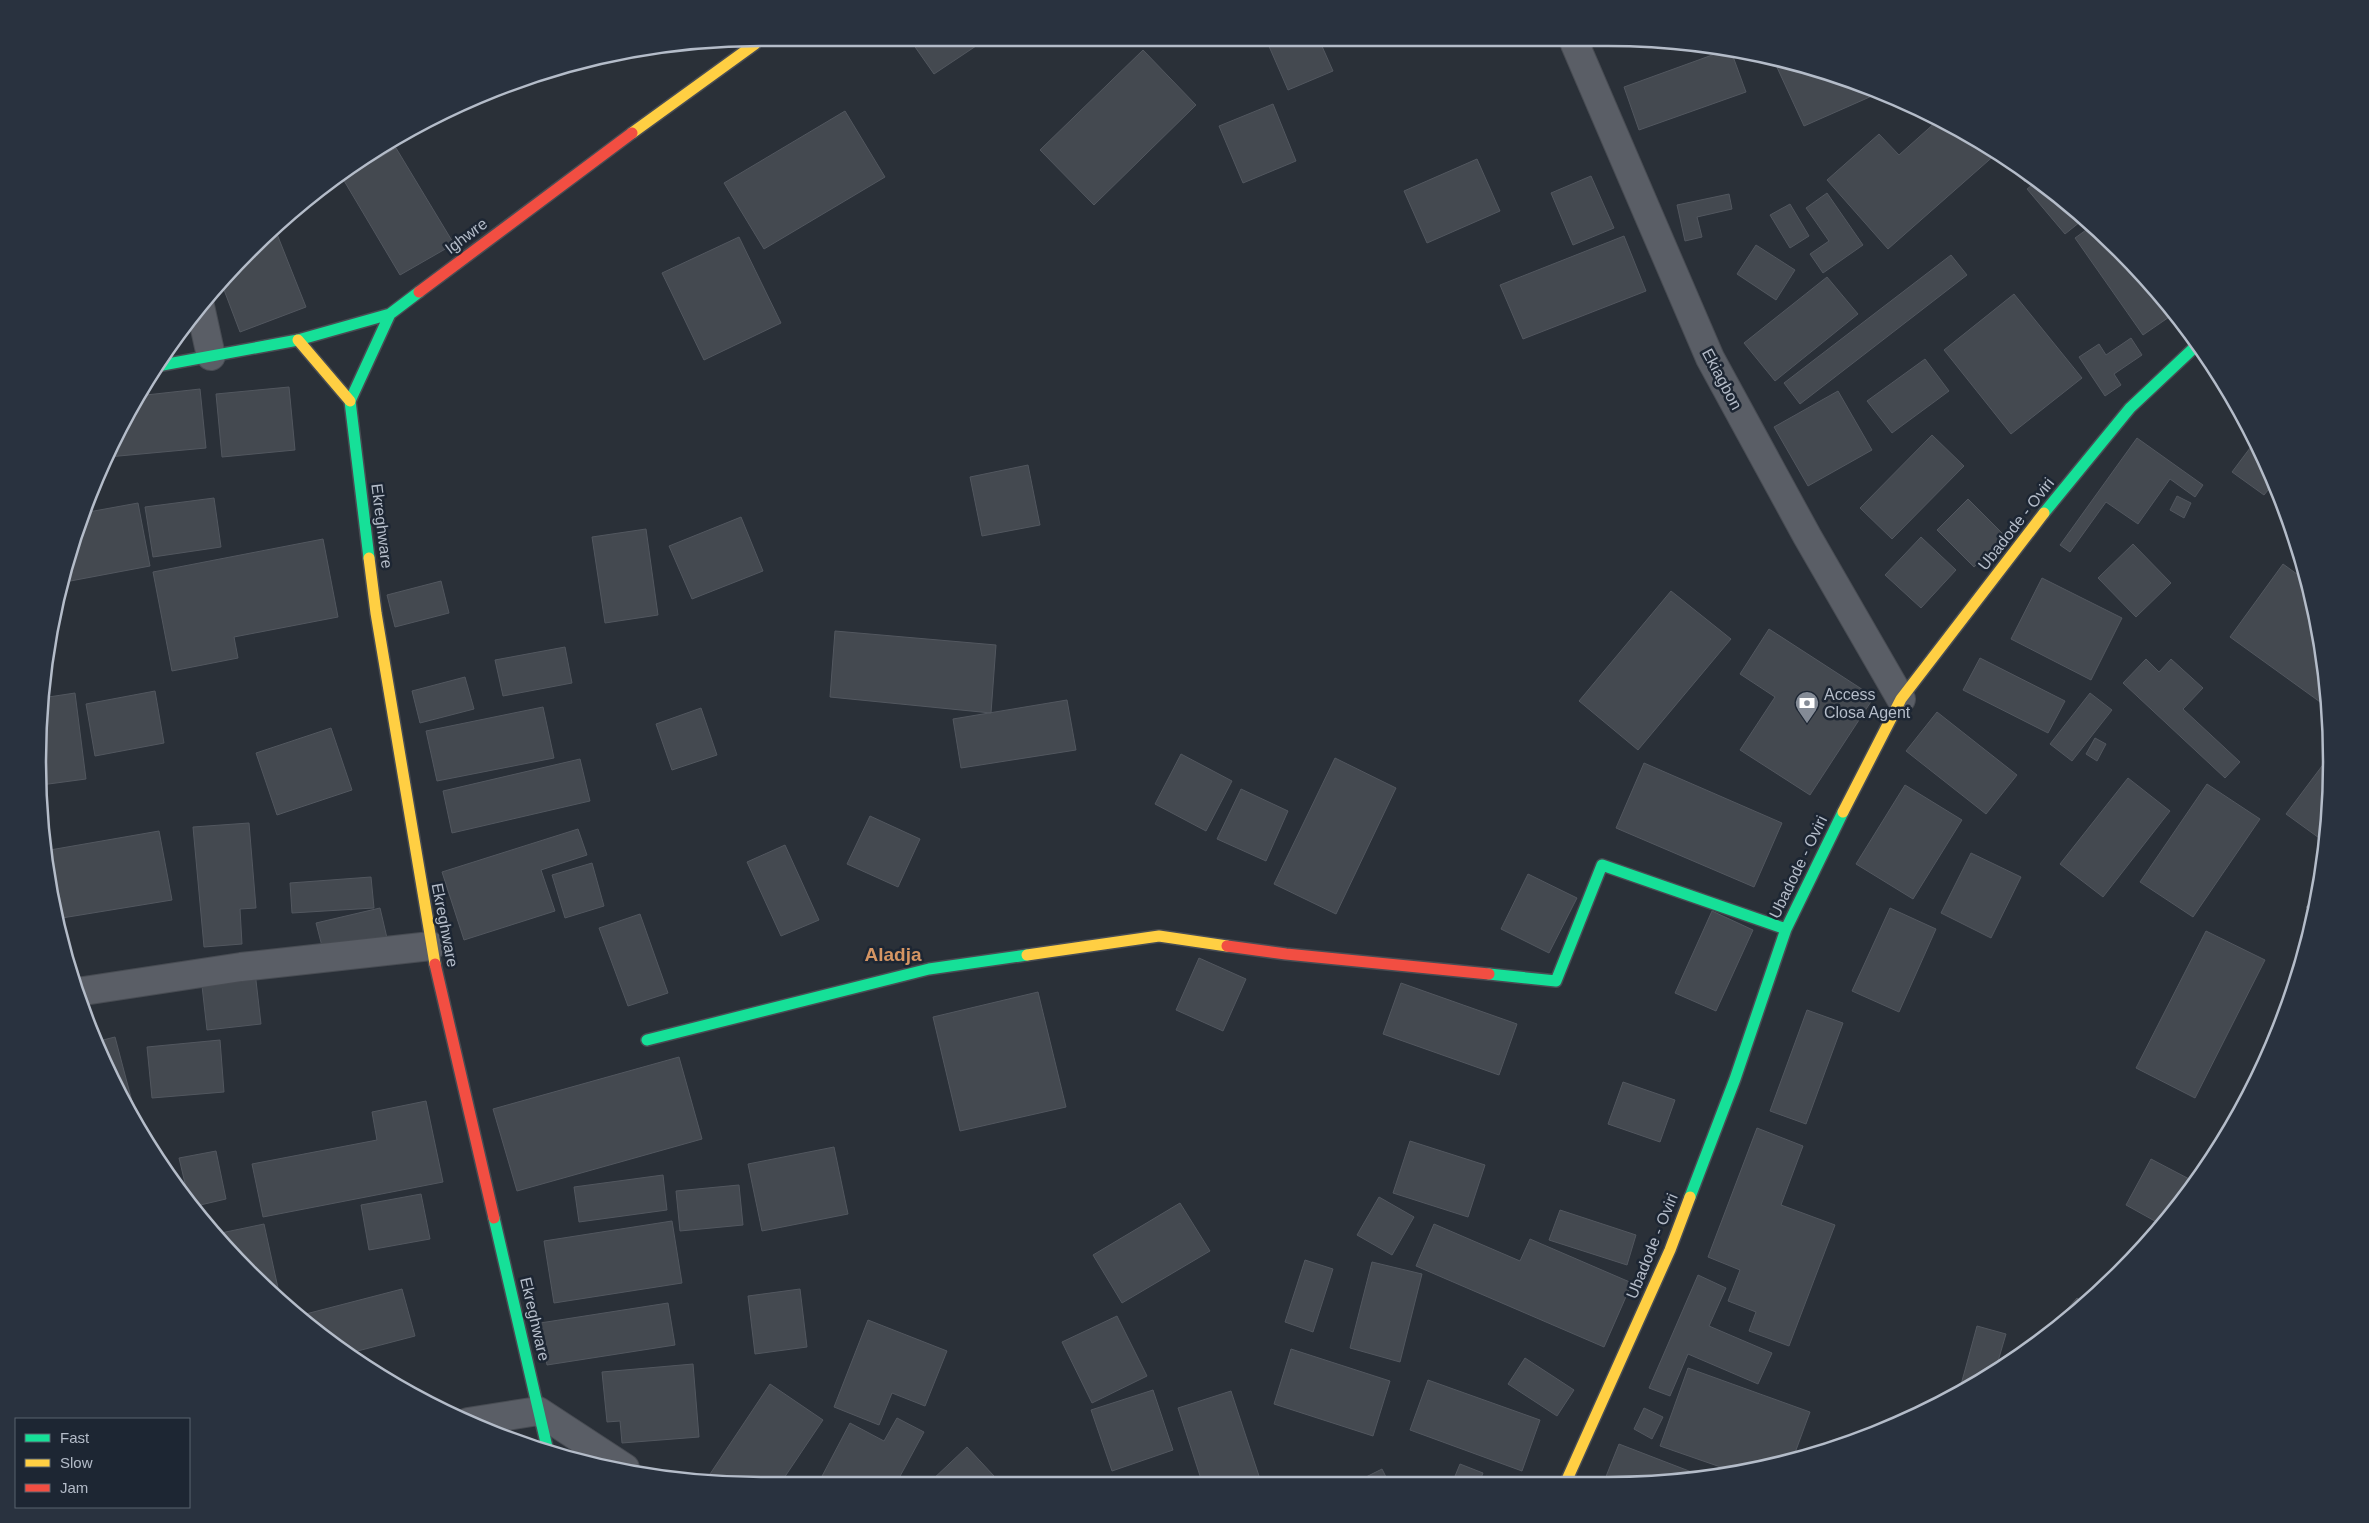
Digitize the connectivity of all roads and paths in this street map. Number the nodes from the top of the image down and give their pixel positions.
1 (752, 46) edge
2 (1576, 46) edge
3 (390, 314) junction
4 (202, 316) edge
5 (298, 340) junction
6 (2192, 350) edge
7 (211, 356) junction
8 (167, 364) edge
9 (350, 401) junction
10 (1901, 699) junction
11 (1786, 929) junction
12 (431, 946) junction
13 (84, 991) edge
14 (647, 1040) dead end
15 (538, 1411) junction
16 (483, 1420) edge
17 (546, 1443) edge
18 (615, 1461) edge
19 (1568, 1477) edge

1 - 3 street, Ighwre
2 - 10 street, Ekiagbon
3 - 5 street, Ighwre
3 - 9 street
4 - 7 street
5 - 7 street, Ighwre
5 - 9 street
6 - 10 street, Ubadode - Oviri
7 - 8 street, Ighwre
9 - 12 street, Ekreghware
10 - 11 street, Ubadode - Oviri
11 - 14 street
11 - 19 street, Ubadode - Oviri
12 - 13 street
12 - 15 street, Ekreghware
15 - 16 street
15 - 17 street, Ekreghware
15 - 18 street

